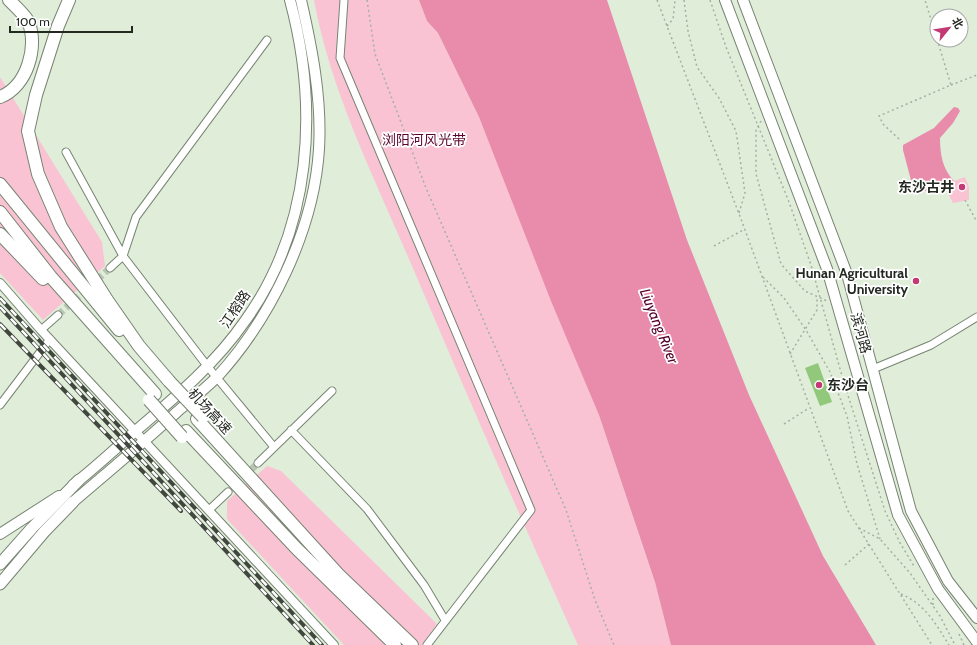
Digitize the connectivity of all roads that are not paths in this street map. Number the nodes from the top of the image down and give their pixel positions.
1 (9, 0) edge
2 (69, 0) edge
3 (290, 0) edge
4 (301, 0) edge
5 (344, 0) edge
6 (725, 0) edge
7 (742, 0) edge
8 (266, 40) dead end
9 (0, 97) edge
10 (66, 152) dead end
11 (0, 184) edge
12 (0, 212) edge
13 (0, 234) edge
14 (123, 256) junction
15 (110, 268) tunnel mouth
16 (0, 283) edge
17 (58, 315) tunnel mouth
18 (977, 317) edge
19 (41, 330) junction
20 (50, 339) junction
21 (208, 367) junction
22 (874, 369) junction
23 (216, 377) junction
24 (167, 383) junction
25 (332, 391) dead end
26 (152, 397) junction
27 (0, 405) edge
28 (291, 430) junction
29 (136, 432) junction
30 (145, 441) junction
31 (274, 447) junction
32 (258, 463) tunnel mouth
33 (79, 480) junction
34 (228, 492) tunnel mouth
35 (73, 502) joint
36 (209, 510) junction
37 (0, 534) edge
38 (0, 564) edge
39 (0, 584) edge
40 (977, 618) edge
41 (445, 620) junction
42 (977, 642) edge
43 (334, 645) edge
44 (395, 645) edge
45 (412, 645) edge
46 (427, 645) edge

1 - 9 highway
2 - 24 highway
3 - 21 main road, 江榕路
4 - 23 main road, 江榕路
5 - 41 street
6 - 42 main road, 滨河路
7 - 22 main road, 滨河路
8 - 14 street
10 - 14 street
11 - 24 highway, 机场高速
12 - 26 highway
13 - 26 highway
14 - 15 street
14 - 21 street
16 - 19 street
17 - 19 street
18 - 22 street
19 - 20 street
20 - 27 street
20 - 29 street
21 - 23 street
21 - 29 main road, 江榕路
22 - 40 main road, 滨河路
23 - 30 main road, 江榕路
23 - 31 street
24 - 45 highway, 机场高速
25 - 28 street
26 - 44 highway
28 - 31 street
28 - 41 street
29 - 30 street
29 - 33 main road, 江榕路
30 - 35 main road, 江榕路
30 - 36 street
31 - 32 street
33 - 37 main road, 江榕路
33 - 38 main road
34 - 36 street
35 - 39 main road
36 - 43 street
41 - 46 street

